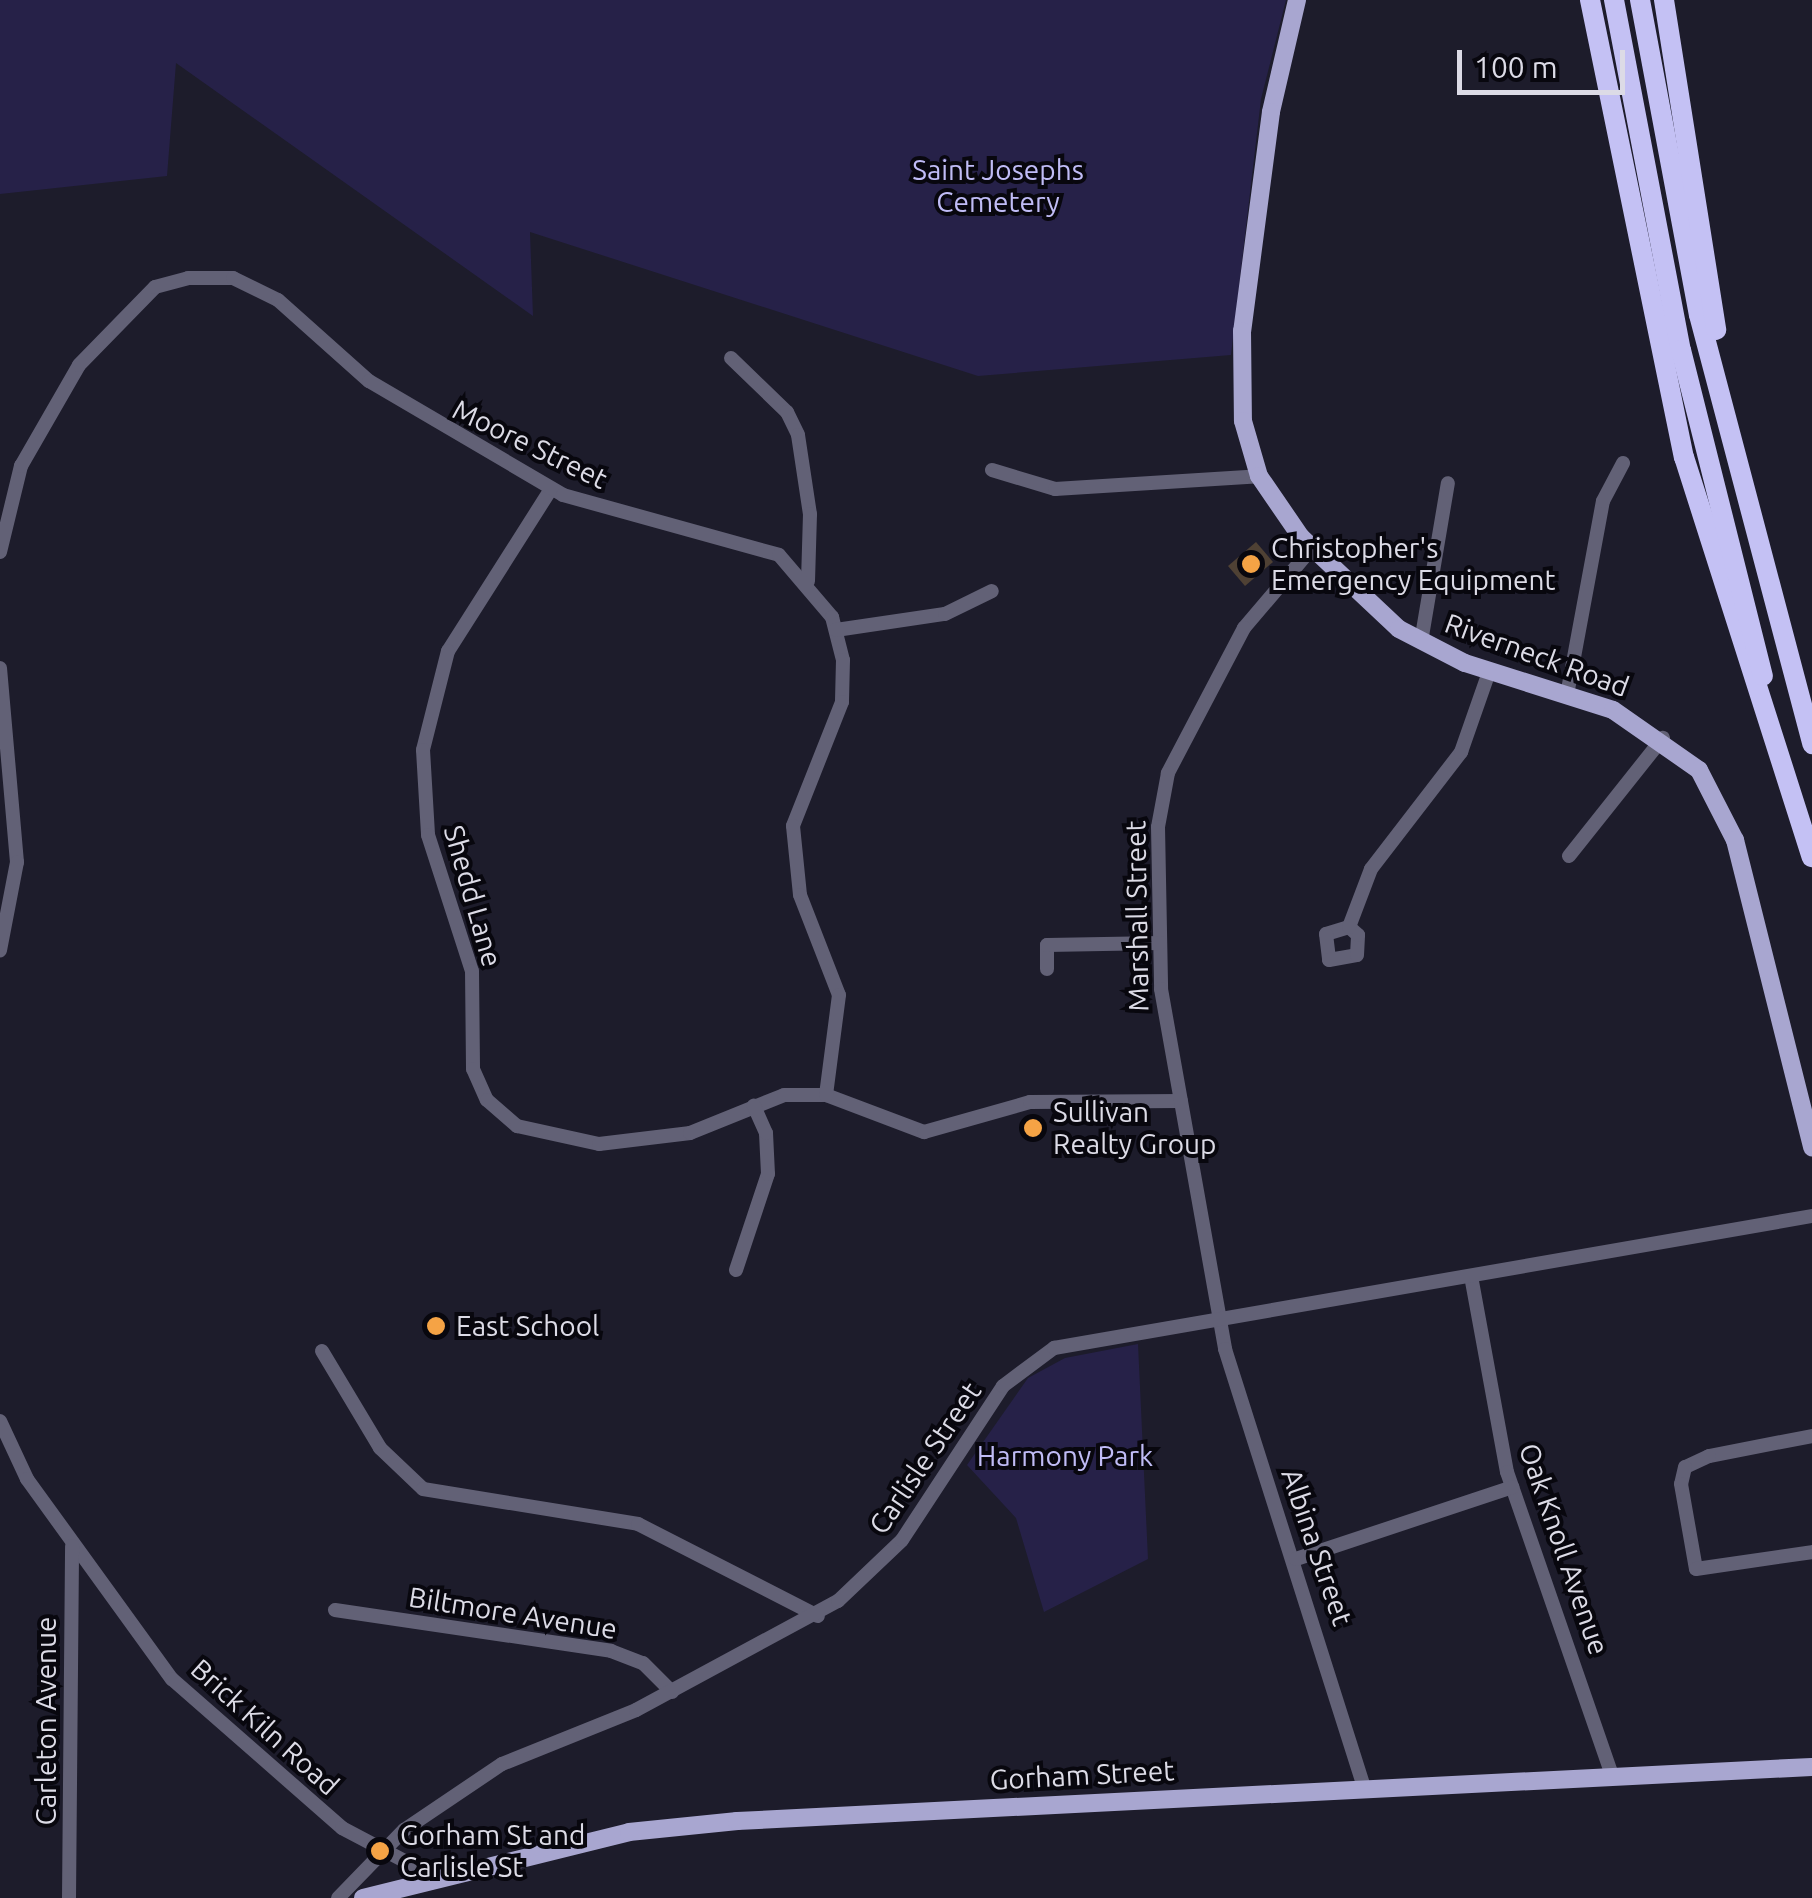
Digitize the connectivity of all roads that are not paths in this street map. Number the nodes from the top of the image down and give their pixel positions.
1 (1296, 0) edge
2 (1590, 0) edge
3 (1614, 0) edge
4 (1640, 0) edge
5 (1664, 0) edge
6 (731, 358) dead end
7 (1622, 463) dead end
8 (992, 470) dead end
9 (1259, 476) junction
10 (1448, 483) dead end
11 (551, 489) junction
12 (1744, 500) junction
13 (1312, 548) junction
14 (0, 552) edge
15 (808, 581) junction
16 (992, 591) dead end
17 (836, 630) junction
18 (1421, 642) junction
19 (0, 668) edge
20 (1489, 672) junction
21 (1566, 695) junction
22 (1663, 738) junction
23 (1812, 744) edge
24 (1569, 856) dead end
25 (1812, 856) edge
26 (1349, 927) dead end
27 (1160, 942) junction
28 (0, 950) edge
29 (1047, 969) dead end
30 (826, 1094) junction
31 (1182, 1101) junction
32 (754, 1106) junction
33 (1812, 1146) edge
34 (1812, 1216) edge
35 (736, 1270) dead end
36 (1471, 1276) junction
37 (1221, 1322) junction
38 (322, 1351) dead end
39 (0, 1421) edge
40 (1812, 1436) edge
41 (1512, 1487) junction
42 (72, 1545) junction
43 (1812, 1552) edge
44 (1296, 1560) junction
45 (334, 1610) dead end
46 (818, 1616) junction
47 (672, 1692) junction
48 (1812, 1767) edge
49 (1612, 1776) junction
50 (1364, 1788) junction
51 (380, 1851) junction
52 (436, 1878) junction
53 (70, 1898) edge
54 (338, 1898) edge
55 (364, 1898) edge

1 - 9 main road, Riverneck Road
2 - 25 highway
3 - 25 highway
4 - 12 highway
5 - 12 highway
6 - 15 street
7 - 21 street
8 - 9 street
9 - 13 main road, Riverneck Road
10 - 18 street
11 - 14 street, Moore Street
11 - 15 street, Moore Street
11 - 32 street, Shedd Lane
12 - 23 highway
13 - 18 main road, Riverneck Road
13 - 27 street, Marshall Street
15 - 17 street, Moore Street
16 - 17 street
17 - 30 street, Moore Street
18 - 20 main road, Riverneck Road
19 - 28 street
20 - 21 main road, Riverneck Road
20 - 26 street
21 - 22 main road, Riverneck Road
22 - 24 street
22 - 33 main road, Riverneck Road
27 - 29 street
27 - 31 street, Marshall Street
30 - 31 street, Shedd Lane
30 - 32 street, Shedd Lane
31 - 37 street, Marshall Street
32 - 35 street
34 - 36 street, Carlisle Street
36 - 37 street, Carlisle Street
36 - 41 street, Oak Knoll Avenue
37 - 44 street, Albina Street
37 - 46 street, Carlisle Street
38 - 46 street
39 - 42 street, Brick Kiln Road
40 - 43 street
41 - 44 street
41 - 49 street, Oak Knoll Avenue
42 - 51 street, Brick Kiln Road
42 - 53 street, Carleton Avenue
44 - 50 street, Albina Street
45 - 47 street, Biltmore Avenue
46 - 47 street, Carlisle Street
47 - 51 street, Carlisle Street
48 - 49 main road, Gorham Street
49 - 50 main road, Gorham Street
50 - 52 main road, Gorham Street
51 - 52 street, Brick Kiln Road
51 - 54 street, Carlisle Street
52 - 55 main road, Gorham Street

